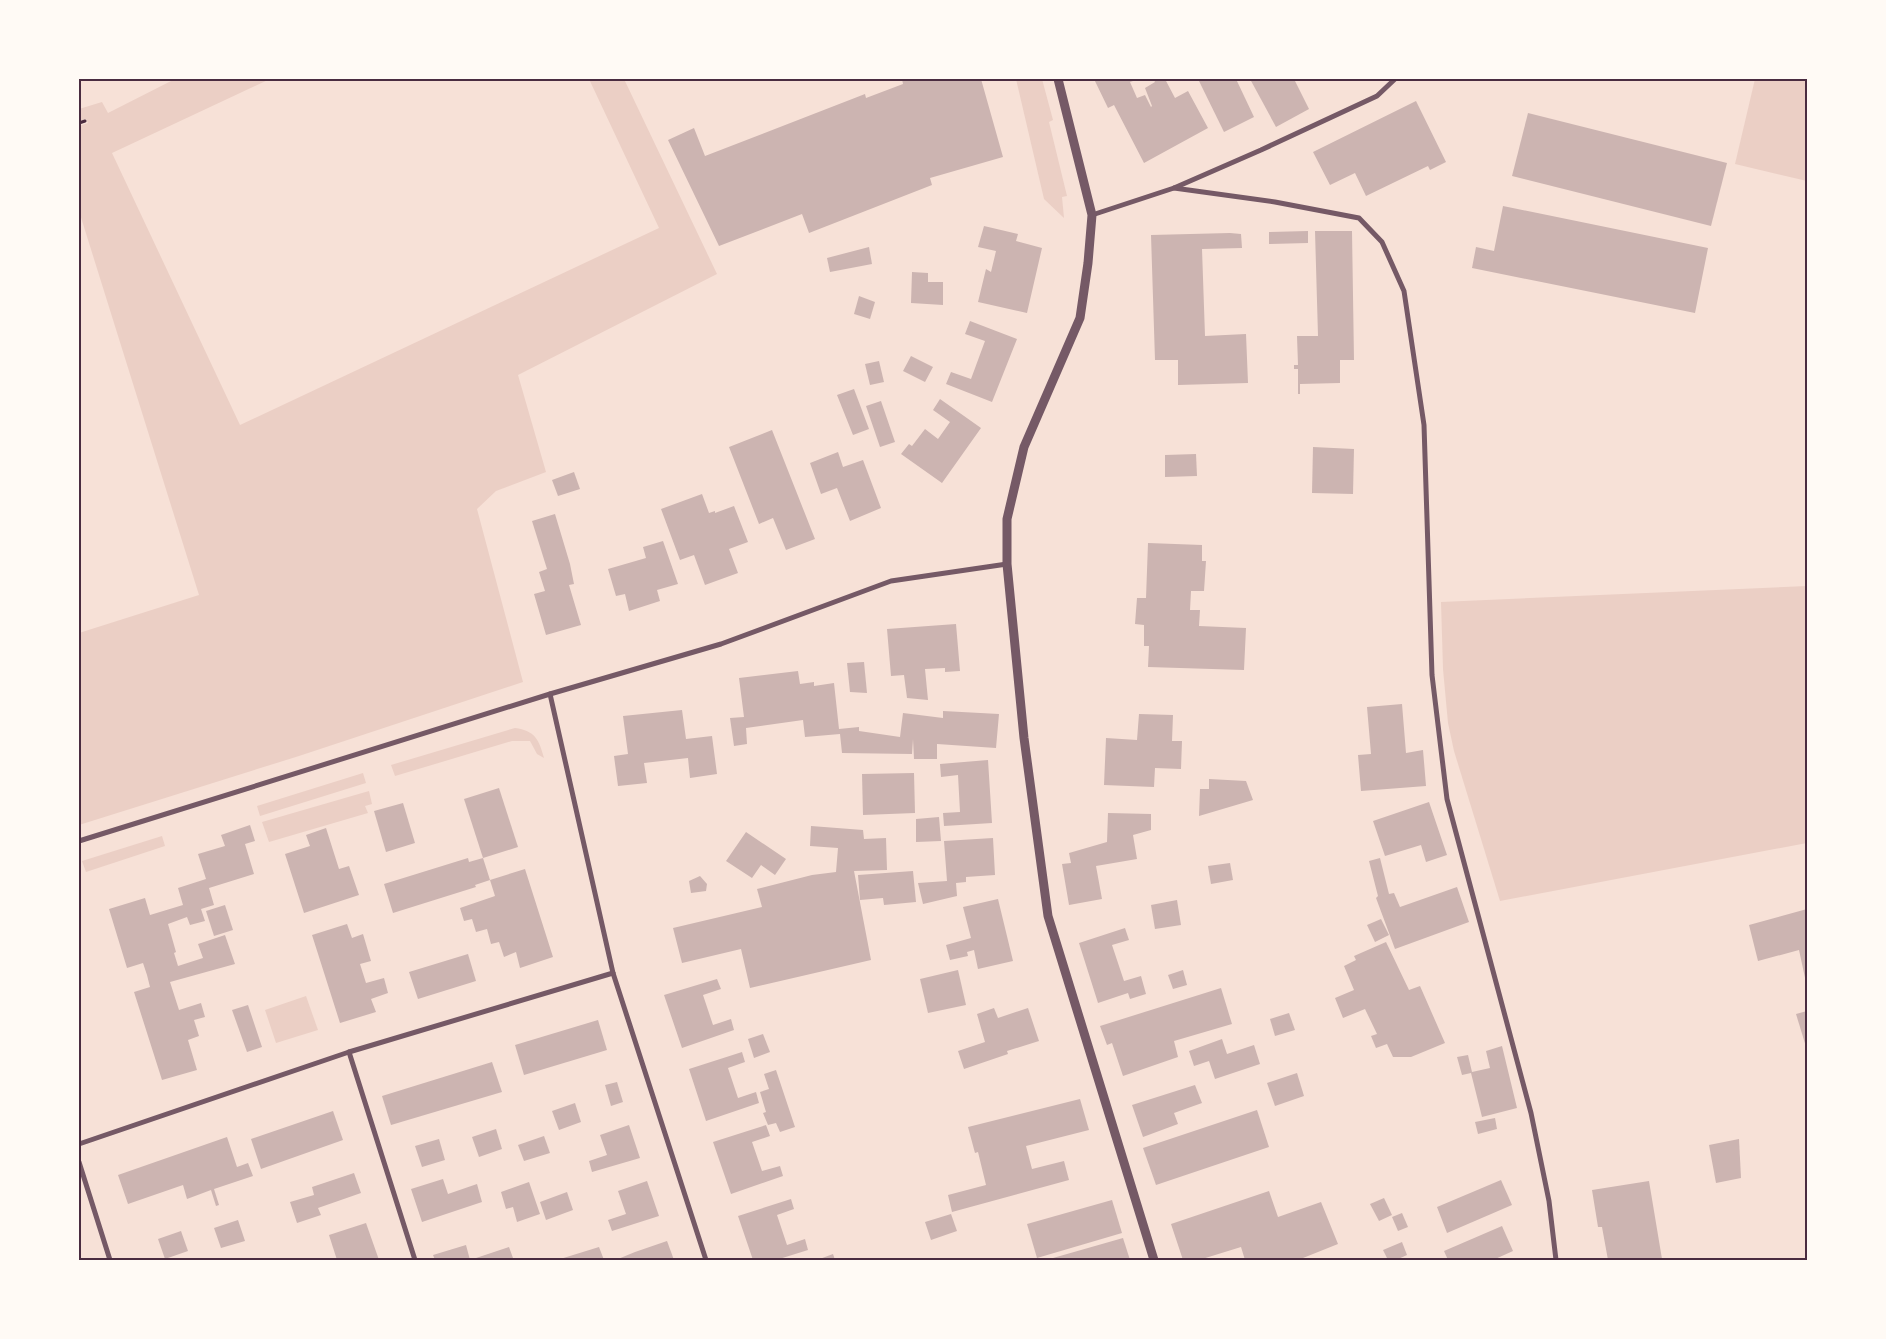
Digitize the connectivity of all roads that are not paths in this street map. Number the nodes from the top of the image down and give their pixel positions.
1 (1058, 79) edge
2 (1395, 79) edge
3 (1174, 188) junction
4 (1092, 215) junction
5 (1007, 564) junction
6 (550, 694) junction
7 (79, 841) edge
8 (613, 973) junction
9 (348, 1052) junction
10 (79, 1144) edge
11 (79, 1162) edge
12 (110, 1260) edge
13 (415, 1260) edge
14 (706, 1260) edge
15 (1154, 1260) edge
16 (1556, 1260) edge

1 - 4 street
2 - 3 street
3 - 4 street
3 - 16 street
4 - 5 street
5 - 6 street
5 - 15 street
6 - 7 street
6 - 8 street
8 - 9 street
8 - 14 street
9 - 10 street
9 - 13 street
11 - 12 street

